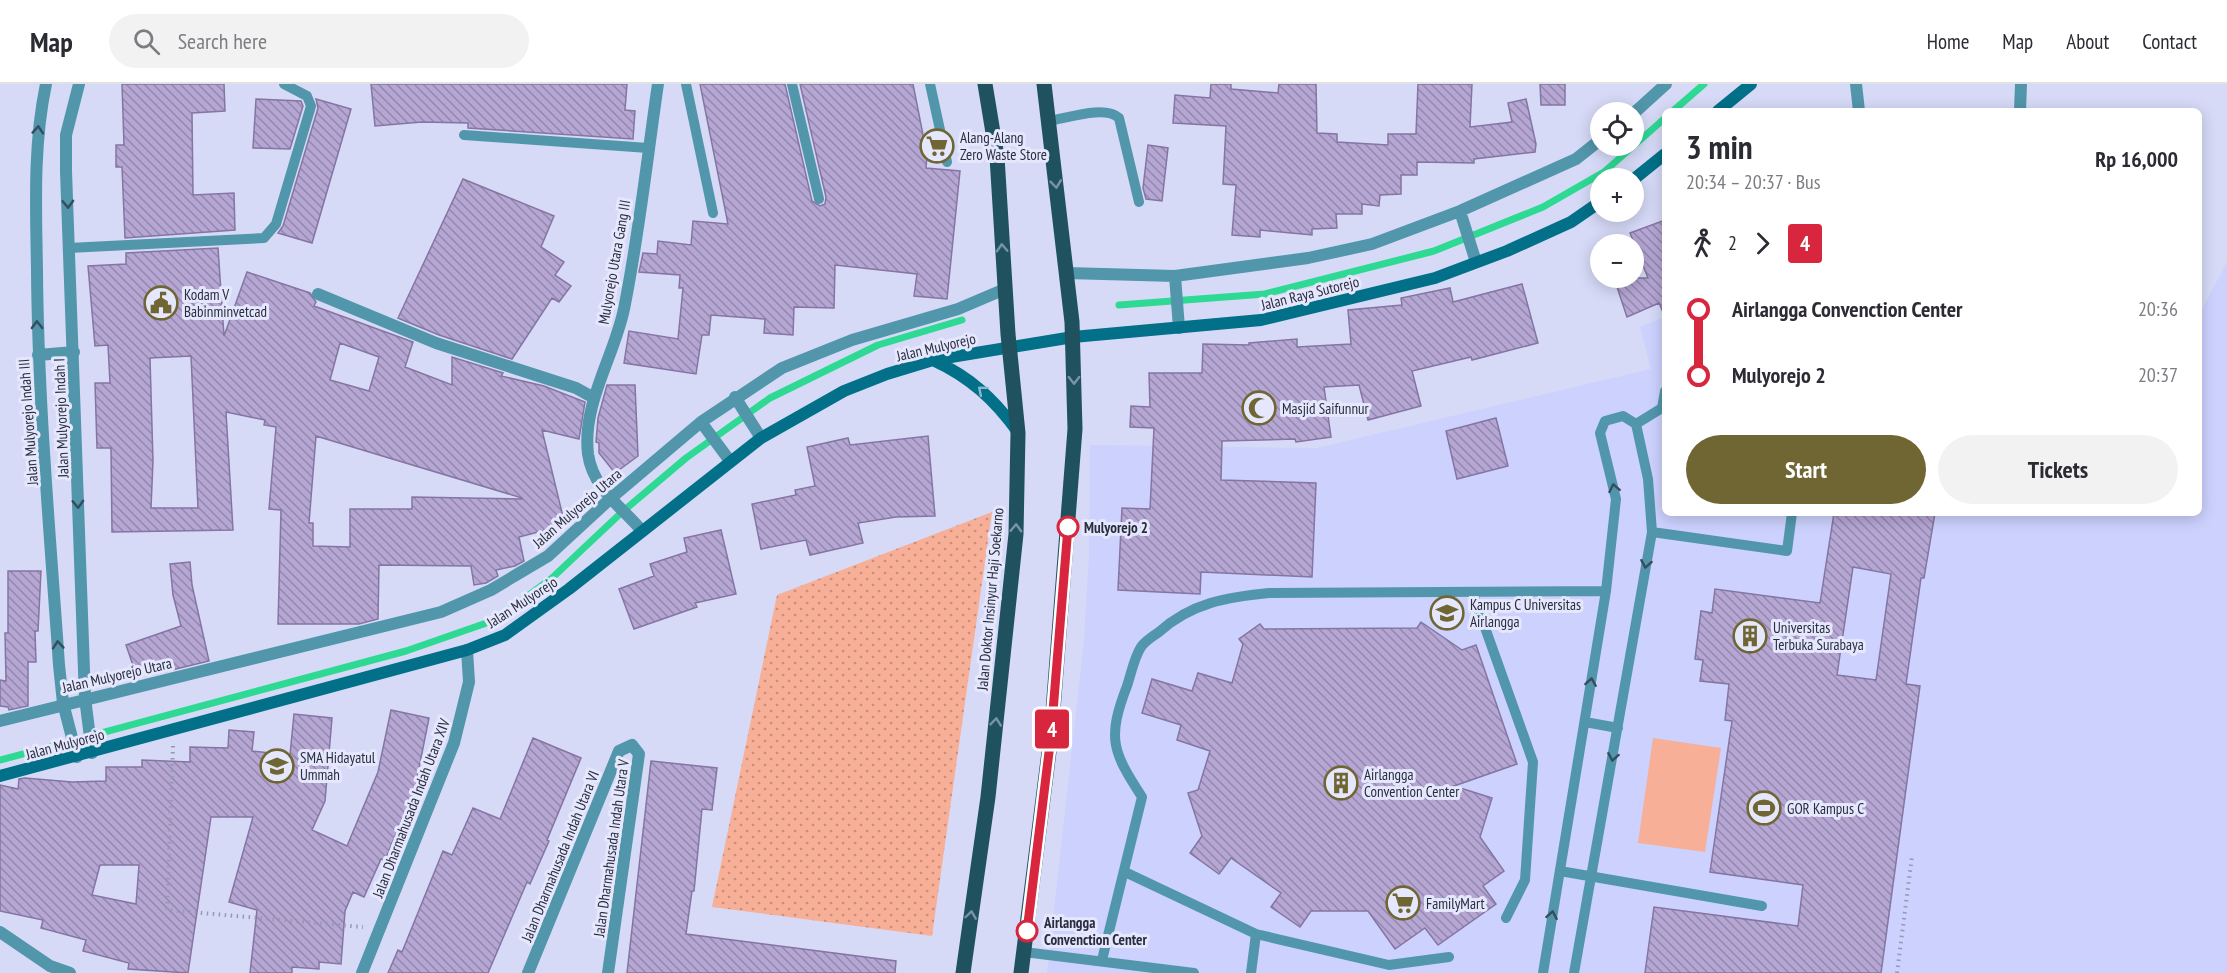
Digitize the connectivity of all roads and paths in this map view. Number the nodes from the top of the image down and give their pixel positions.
1 (46, 84) edge
2 (79, 84) edge
3 (284, 84) edge
4 (658, 84) edge
5 (686, 84) edge
6 (792, 84) edge
7 (930, 84) edge
8 (986, 84) edge
9 (1044, 84) edge
10 (1666, 84) edge
11 (1751, 84) edge
12 (1856, 84) edge
13 (2021, 84) edge
14 (1644, 104) edge
15 (1722, 108) edge
16 (1859, 108) edge
17 (2020, 108) edge
18 (1049, 121) junction
19 (464, 135) dead end
20 (648, 148) junction
21 (1590, 148) edge
22 (1662, 156) edge
23 (947, 162) dead end
24 (1644, 171) edge
25 (819, 199) dead end
26 (1139, 202) dead end
27 (1590, 209) edge
28 (1460, 211) junction
29 (713, 213) dead end
30 (69, 248) junction
31 (1474, 256) junction
32 (1067, 273) junction
33 (1175, 280) junction
34 (1005, 289) junction
35 (318, 294) dead end
36 (1178, 322) junction
37 (1073, 330) junction
38 (1008, 340) junction
39 (74, 352) junction
40 (38, 355) junction
41 (933, 360) junction
42 (735, 397) junction
43 (594, 399) junction
44 (1662, 408) edge
45 (1636, 424) junction
46 (705, 427) junction
47 (1018, 433) junction
48 (758, 434) junction
49 (727, 456) junction
50 (610, 499) junction
51 (1792, 516) edge
52 (640, 528) junction
53 (1652, 531) junction
54 (1606, 591) junction
55 (1473, 594) junction
56 (467, 650) junction
57 (85, 703) junction
58 (65, 709) junction
59 (0, 721) edge
60 (1585, 722) junction
61 (1618, 728) junction
62 (173, 730) junction
63 (75, 751) junction
64 (620, 751) joint
65 (92, 753) junction
66 (0, 776) edge
67 (1912, 856) dead end
68 (1560, 871) junction
69 (1125, 872) junction
70 (1591, 877) junction
71 (1762, 906) dead end
72 (1506, 918) dead end
73 (380, 928) junction
74 (0, 932) edge
75 (1256, 934) junction
76 (1024, 952) junction
77 (1449, 957) dead end
78 (1102, 960) junction
79 (70, 973) edge
80 (362, 973) edge
81 (528, 973) edge
82 (608, 973) edge
83 (963, 973) edge
84 (1021, 973) edge
85 (1194, 973) edge
86 (1251, 973) edge
87 (1543, 973) edge
88 (1574, 973) edge
89 (1897, 973) edge

40 -> 1 street, Jalan Mulyorejo Indah III
2 -> 30 street, Jalan Mulyorejo Indah I
3 - 30 lane
4 - 20 street, Mulyorejo Utara Gang III
5 - 29 lane
6 - 25 lane
7 - 23 lane
34 -> 8 main road, Jalan Doktor Insinyur Haji Soekarno
9 - 18 main road
10 - 14 street
11 - 15 main road
12 - 16 street
13 - 17 street
18 - 26 lane
18 -> 32 main road
19 - 20 lane
20 - 43 street, Mulyorejo Utara Gang III
21 - 28 street
22 - 24 main road
27 - 31 main road, Jalan Raya Sutorejo
28 - 31 street
28 - 33 street
30 - 39 street, Jalan Mulyorejo Indah I
31 - 36 main road, Jalan Raya Sutorejo
32 - 33 street
32 - 37 main road
33 - 36 street
34 - 38 main road, Jalan Doktor Insinyur Haji Soekarno
34 - 42 street, Jalan Mulyorejo Utara
35 - 43 street
36 - 37 main road, Jalan Raya Sutorejo
37 - 38 main road, Jalan Raya Sutorejo
37 -> 76 main road
38 - 41 main road, Jalan Mulyorejo
38 - 47 main road, Jalan Doktor Insinyur Haji Soekarno
39 - 40 street
39 -> 57 street, Jalan Mulyorejo Indah I
58 -> 40 street, Jalan Mulyorejo Indah III
47 -> 41 main road
41 - 48 main road, Jalan Mulyorejo
42 - 46 street, Jalan Mulyorejo Utara
42 - 48 street
43 - 50 street, Mulyorejo Utara Gang III
44 - 45 lane
45 - 53 lane
54 -> 45 lane
46 - 49 street
46 - 50 street, Jalan Mulyorejo Utara
83 -> 47 main road, Jalan Doktor Insinyur Haji Soekarno
48 - 49 main road, Jalan Mulyorejo
49 - 52 main road, Jalan Mulyorejo
50 - 52 street, Mulyorejo Utara Gang III
50 - 57 street, Jalan Mulyorejo Utara
51 - 53 lane
52 - 56 main road, Jalan Mulyorejo
53 -> 61 lane
54 - 55 lane
60 -> 54 lane
55 - 69 lane
55 - 72 lane
56 - 62 main road, Jalan Mulyorejo
56 - 73 street, Jalan Dharmahusada Indah Utara XIV
57 - 58 street, Jalan Mulyorejo Utara
57 - 65 street, Jalan Mulyorejo Indah I
58 - 59 street, Jalan Mulyorejo Utara
58 - 63 street, Jalan Mulyorejo Indah III
60 - 61 lane
60 - 68 lane
61 -> 70 lane
62 - 65 main road, Jalan Mulyorejo
62 - 73 path
63 - 65 main road, Jalan Mulyorejo
63 - 66 main road, Jalan Mulyorejo
64 - 81 street, Jalan Dharmahusada Indah Utara VI
64 - 82 street, Jalan Dharmahusada Indah Utara V
67 - 89 path
68 - 70 lane
87 -> 68 lane
69 - 75 lane
69 - 78 lane
70 - 71 lane
70 - 88 lane
73 - 80 street, Jalan Dharmahusada Indah Utara XIV
74 - 79 street
75 - 77 lane
75 - 86 lane
76 - 78 lane
76 - 84 main road
78 - 85 lane

